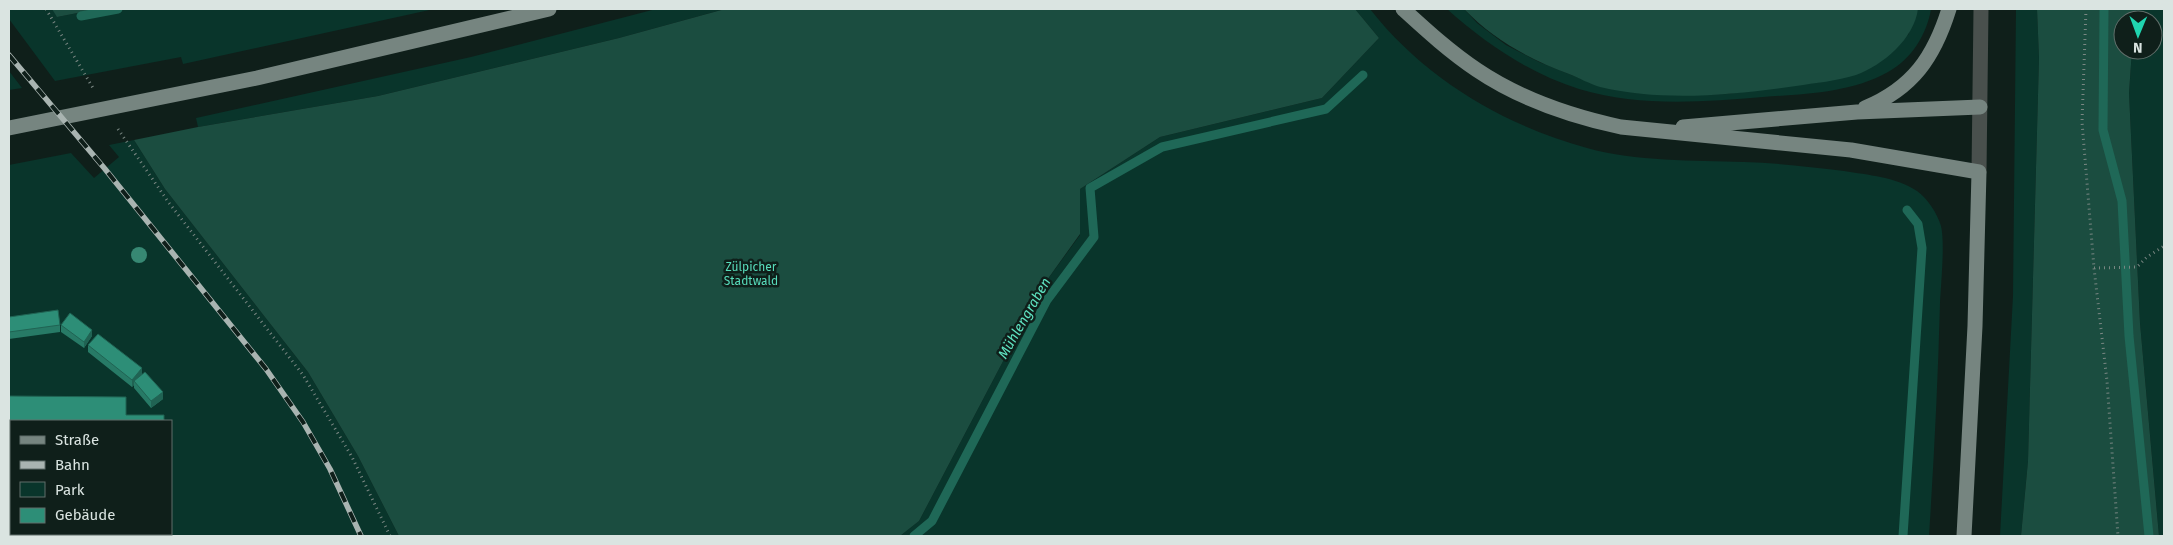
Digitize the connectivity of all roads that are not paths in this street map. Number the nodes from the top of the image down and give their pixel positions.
1 (549, 9) edge
2 (1403, 9) edge
3 (1414, 9) edge
4 (1949, 9) edge
5 (1981, 9) edge
6 (1431, 34) junction
7 (1980, 107) junction
8 (1857, 112) junction
9 (9, 128) edge
10 (1644, 130) junction
11 (1979, 172) junction
12 (1964, 536) edge

1 - 9 main road
2 - 6 main road
3 - 6 main road
4 - 8 main road
5 - 7 street
6 - 10 main road
7 - 8 main road
7 - 11 street
8 - 10 main road
10 - 11 main road
11 - 12 main road

